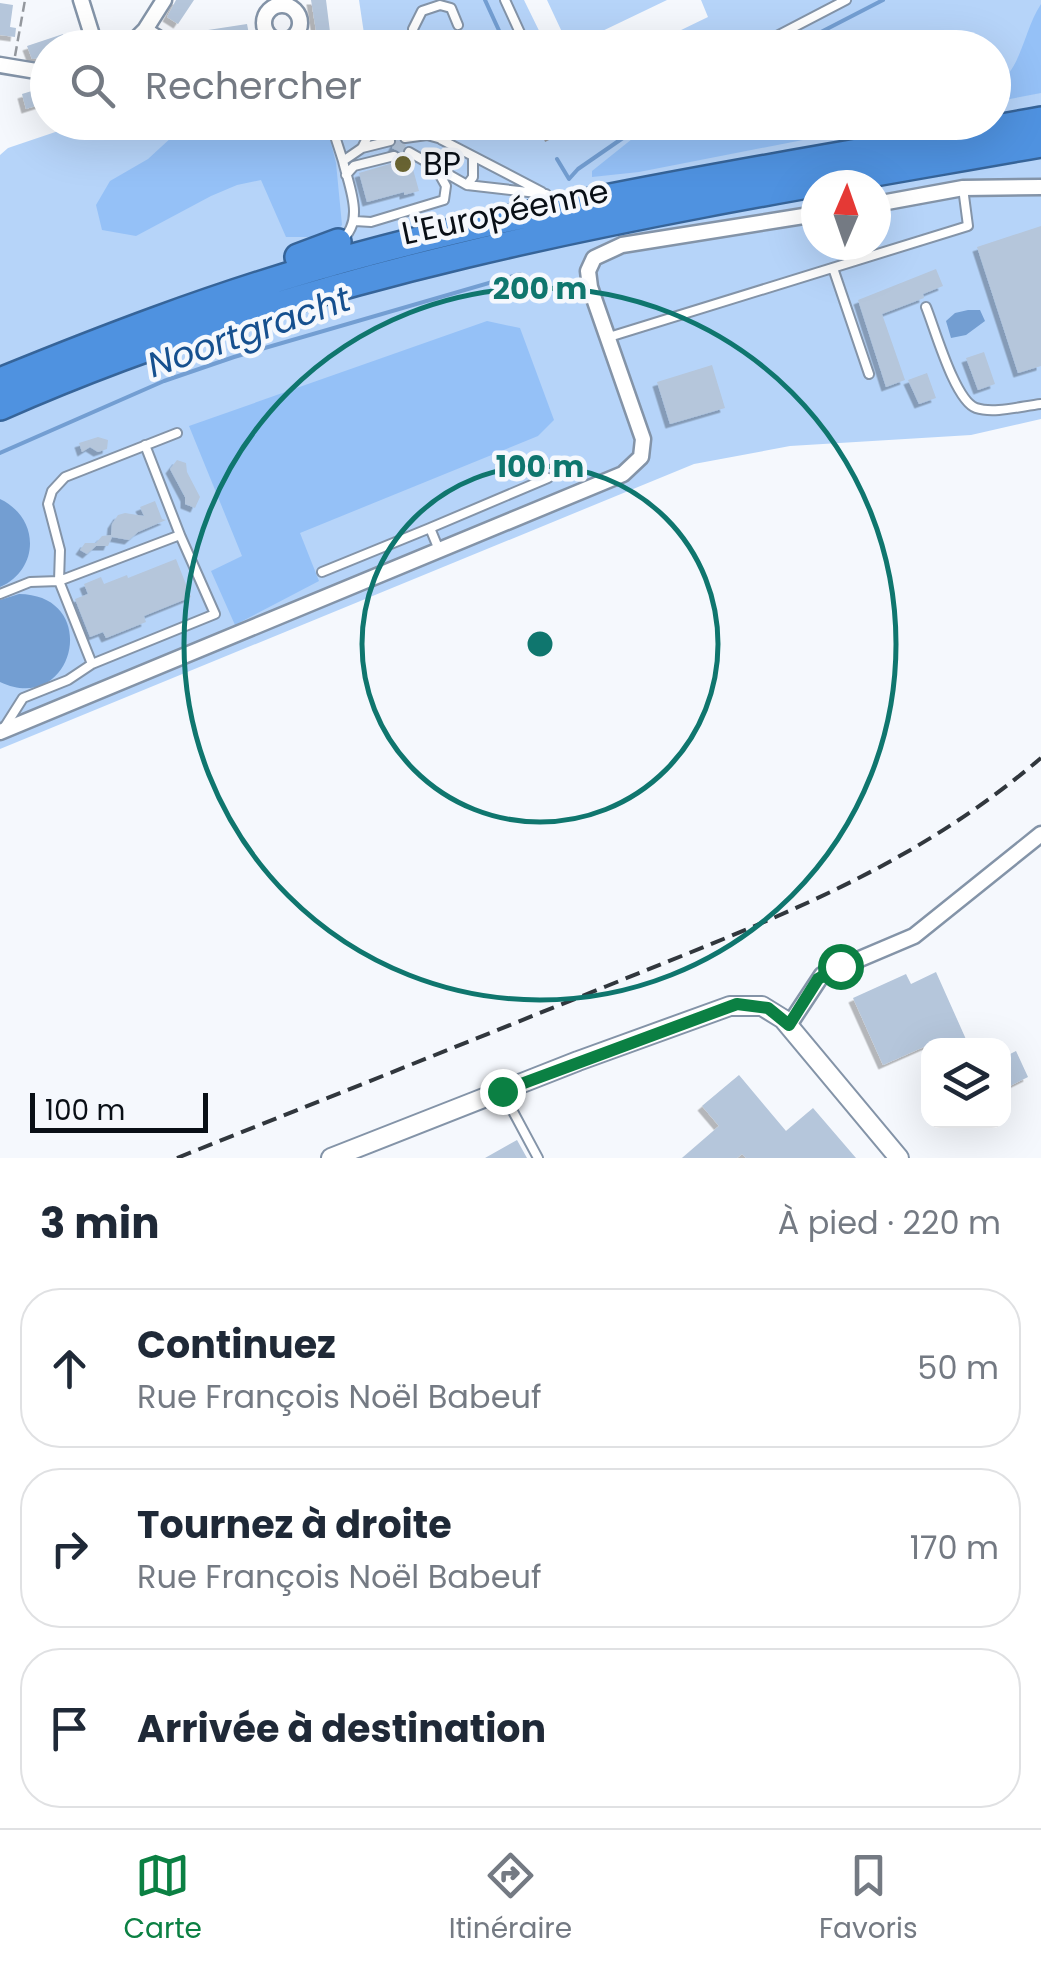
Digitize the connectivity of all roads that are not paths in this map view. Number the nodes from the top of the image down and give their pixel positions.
1 (81, 0) edge
2 (164, 0) edge
3 (505, 0) edge
4 (846, 0) edge
5 (451, 8) junction
6 (463, 16) dead end
7 (458, 25) dead end
8 (90, 30) edge
9 (145, 30) edge
10 (413, 30) edge
11 (518, 30) edge
12 (788, 30) edge
13 (1041, 120) edge
14 (1011, 125) edge
15 (336, 140) edge
16 (366, 140) edge
17 (442, 140) edge
18 (931, 140) edge
19 (390, 142) dead end
20 (466, 144) dead end
21 (1041, 144) edge
22 (362, 148) junction
23 (409, 152) dead end
24 (1041, 152) edge
25 (394, 156) dead end
26 (472, 156) junction
27 (343, 161) junction
28 (436, 168) junction
29 (889, 170) edge
30 (891, 172) edge
31 (346, 175) junction
32 (467, 185) junction
33 (801, 186) edge
34 (1041, 187) edge
35 (964, 188) junction
36 (546, 194) junction
37 (596, 201) junction
38 (891, 201) edge
39 (801, 216) edge
40 (355, 221) junction
41 (338, 242) joint
42 (833, 268) junction
43 (926, 308) dead end
44 (608, 337) junction
45 (100, 342) junction
46 (870, 374) dead end
47 (4, 380) edge
48 (1041, 404) edge
49 (0, 407) edge
50 (177, 432) dead end
51 (145, 445) junction
52 (548, 478) dead end
53 (430, 528) junction
54 (180, 535) junction
55 (439, 550) junction
56 (322, 572) dead end
57 (60, 581) junction
58 (0, 594) edge
59 (92, 664) junction
60 (1, 732) edge
61 (1041, 834) edge
62 (789, 1025) junction
63 (502, 1091) junction
64 (331, 1158) edge
65 (538, 1158) edge
66 (899, 1158) edge

1 - 8 street
2 - 9 street
3 - 11 lane
4 - 12 lane
5 - 6 lane
5 - 7 lane
5 - 10 lane
13 - 14 highway, L'Européenne
15 - 27 lane
16 - 22 lane
17 - 26 lane
18 - 37 highway, L'Européenne
19 - 22 lane
20 - 26 lane
21 - 29 highway, L'Européenne
22 - 27 lane
23 - 28 lane
24 - 30 highway
25 - 31 lane
26 - 32 lane
26 - 36 lane
27 - 31 lane
28 - 32 lane
28 - 40 lane
31 - 40 lane
32 - 36 lane
33 - 49 highway, L'Européenne
34 - 35 street
35 - 38 street
35 - 42 lane
36 - 37 highway
37 - 45 highway, L'Européenne
39 - 44 street
40 - 41 lane
41 - 45 highway
42 - 44 lane
42 - 46 lane
43 - 48 lane
44 - 55 street
45 - 47 highway, L'Européenne
50 - 51 lane
51 - 54 lane
51 - 57 lane
52 - 53 lane
53 - 55 lane
53 - 56 lane
54 - 57 lane
54 - 59 lane
55 - 60 street
57 - 58 lane
57 - 59 lane
59 - 60 lane
61 - 62 street
62 - 63 street
62 - 66 street
63 - 64 street
63 - 65 lane

